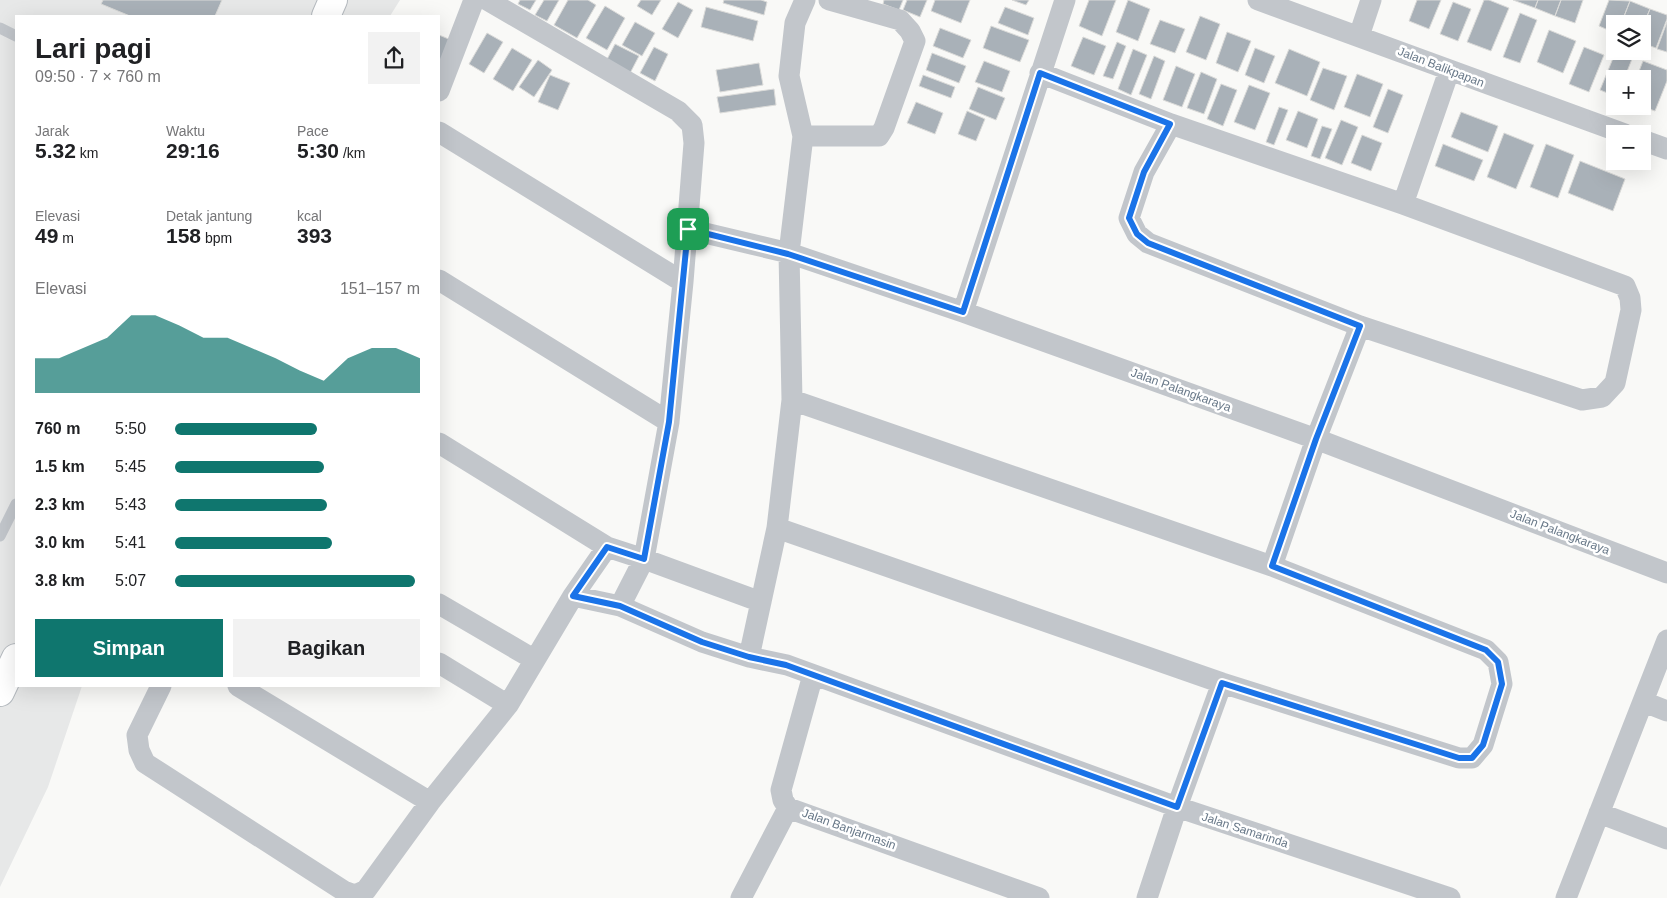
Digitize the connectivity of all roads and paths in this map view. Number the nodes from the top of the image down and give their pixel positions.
1 (333, 0) edge
2 (474, 0) edge
3 (488, 0) edge
4 (805, 0) edge
5 (829, 0) edge
6 (1065, 0) edge
7 (1258, 0) edge
8 (1371, 0) edge
9 (326, 15) edge
10 (0, 28) edge
11 (15, 36) edge
12 (1359, 36) junction
13 (1449, 71) junction
14 (1040, 73) junction
15 (440, 88) edge
16 (1170, 124) junction
17 (1606, 127) edge
18 (440, 133) edge
19 (803, 136) junction
20 (1651, 143) edge
21 (1667, 149) edge
22 (1403, 204) junction
23 (688, 229) junction
24 (788, 254) junction
25 (440, 281) edge
26 (684, 282) junction
27 (963, 312) junction
28 (1360, 326) junction
29 (792, 400) junction
30 (669, 422) junction
31 (1316, 439) junction
32 (440, 444) edge
33 (15, 506) edge
34 (777, 528) junction
35 (0, 536) edge
36 (607, 547) junction
37 (644, 559) junction
38 (1272, 566) junction
39 (1667, 573) edge
40 (573, 596) junction
41 (760, 602) junction
42 (440, 605) edge
43 (620, 606) junction
44 (1667, 640) edge
45 (749, 657) junction
46 (15, 660) edge
47 (535, 660) junction
48 (440, 664) edge
49 (813, 675) junction
50 (1222, 683) junction
51 (161, 687) edge
52 (240, 687) edge
53 (0, 692) edge
54 (1644, 702) junction
55 (508, 705) junction
56 (1667, 711) edge
57 (430, 802) junction
58 (1177, 807) junction
59 (788, 808) junction
60 (1599, 813) junction
61 (1667, 839) edge
62 (741, 898) edge
63 (1039, 898) edge
64 (1148, 898) edge
65 (1450, 898) edge
66 (1566, 898) edge

1 - 9 main road
2 - 15 street
3 - 23 street
4 - 19 street
5 - 19 street
6 - 14 street
7 - 12 street, Jalan Balikpapan
8 - 12 street
10 - 11 lane
12 - 13 street, Jalan Balikpapan
13 - 17 street, Jalan Balikpapan
13 - 22 street
14 - 16 street
14 - 27 street
16 - 22 street
16 - 28 street
18 - 26 street
19 - 24 street
20 - 21 street
22 - 28 street
23 - 24 street, Jalan Palangkaraya
23 - 26 street
24 - 27 street, Jalan Palangkaraya
24 - 29 street
25 - 30 street
26 - 30 street
27 - 31 street, Jalan Palangkaraya
28 - 31 street
29 - 34 street
29 - 38 street
30 - 37 street
31 - 38 street
31 - 39 street, Jalan Palangkaraya
32 - 36 street
33 - 35 lane
34 - 41 street
34 - 50 street
36 - 37 street
36 - 40 street
37 - 41 street
37 - 43 street
38 - 50 street
40 - 43 street, Jalan Samarinda
40 - 47 street
41 - 45 street
42 - 47 street
43 - 45 street, Jalan Samarinda
44 - 54 street
45 - 49 street, Jalan Samarinda
46 - 53 main road
47 - 55 street
48 - 55 street
49 - 58 street, Jalan Samarinda
49 - 59 street, Jalan Banjarmasin
50 - 58 street
51 - 57 street
52 - 57 street
54 - 56 street
54 - 60 street
55 - 57 street
58 - 64 street
58 - 65 street, Jalan Samarinda
59 - 62 street
59 - 63 street, Jalan Banjarmasin
60 - 61 street
60 - 66 street

